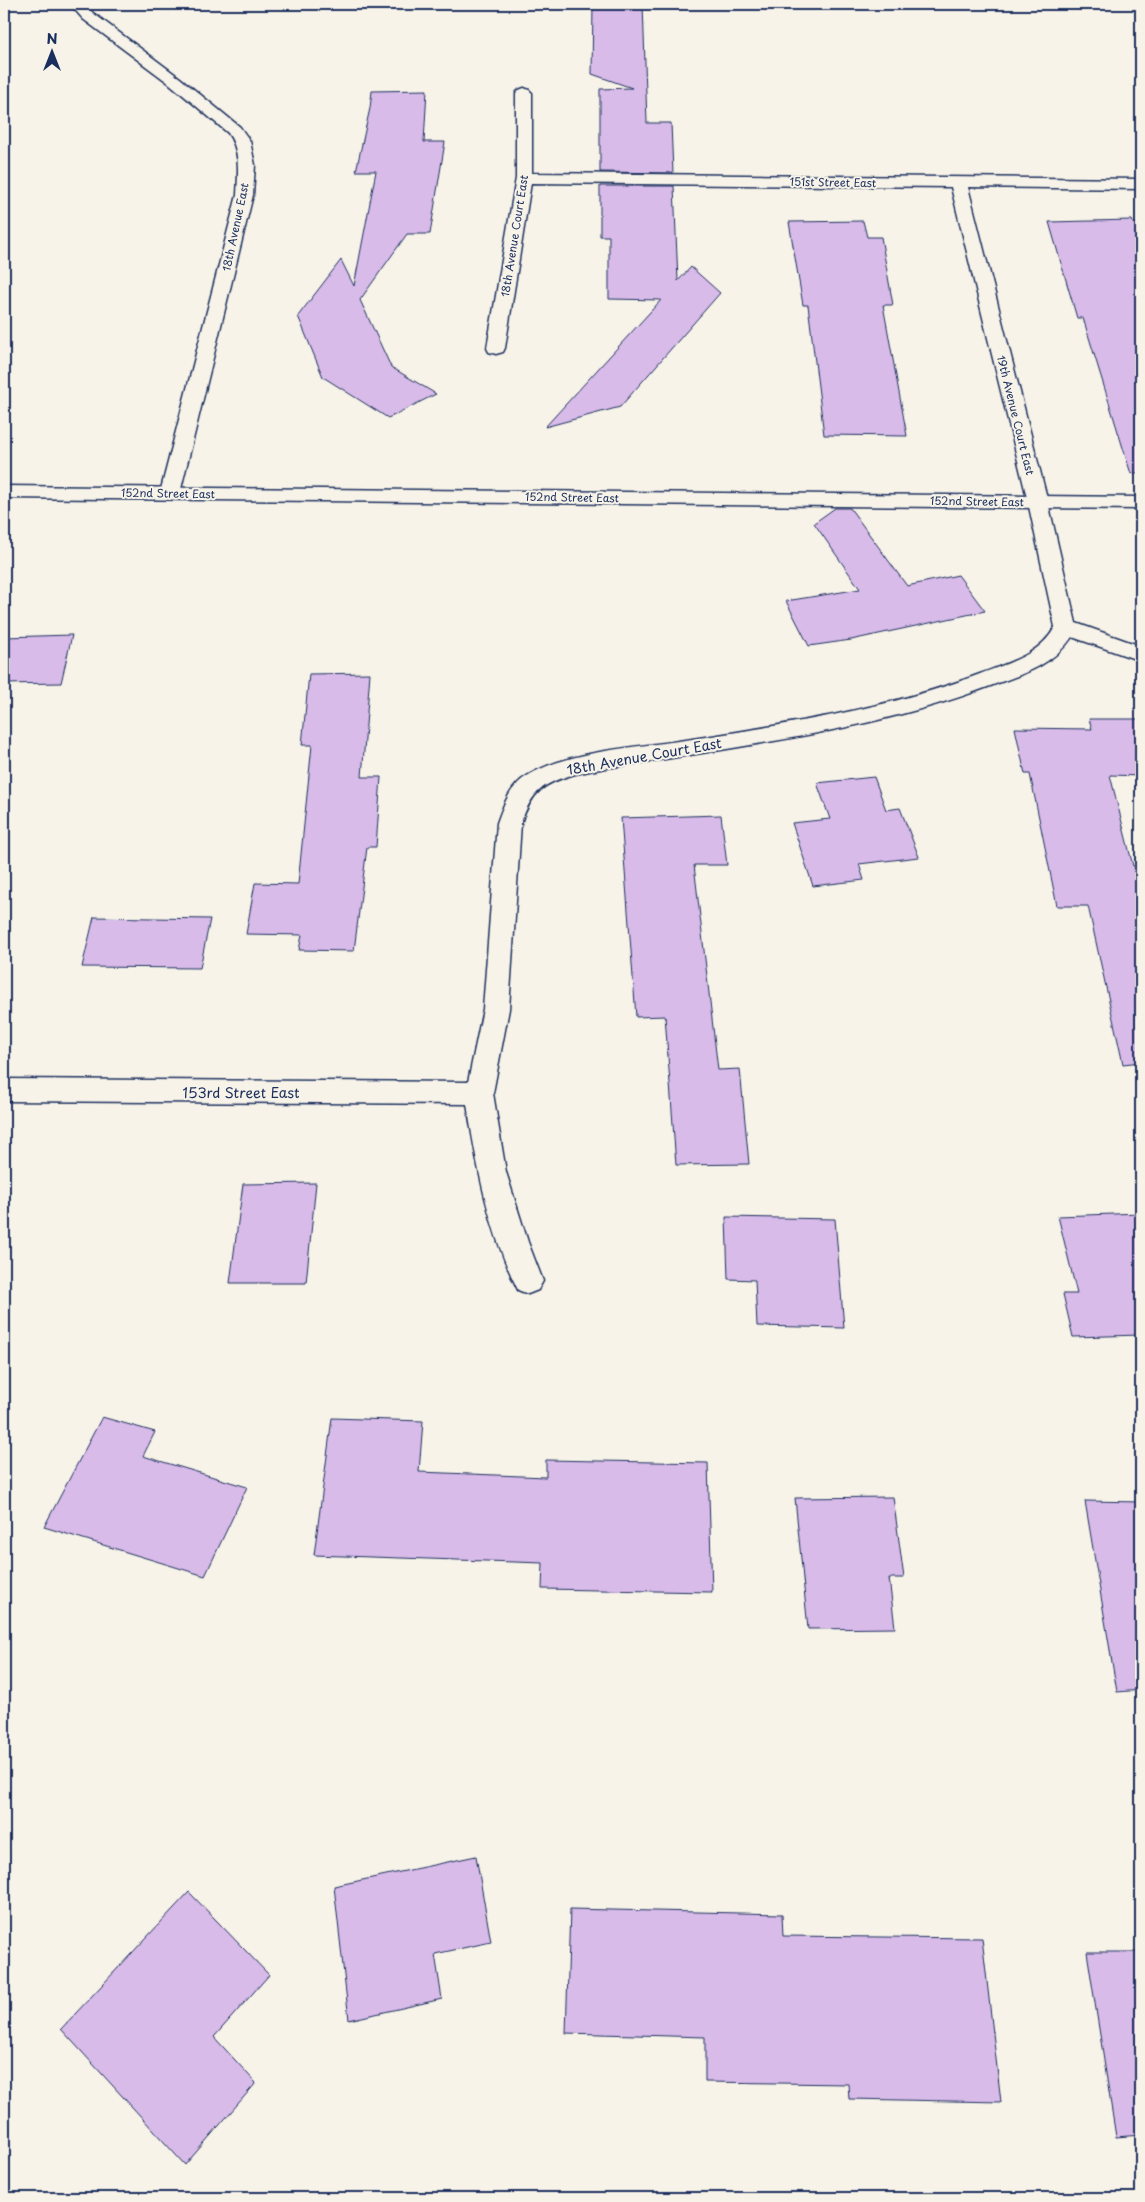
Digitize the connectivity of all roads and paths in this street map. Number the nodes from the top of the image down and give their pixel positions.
1 (76, 4) edge
2 (524, 93) dead end
3 (524, 178) junction
4 (959, 184) junction
5 (1141, 184) edge
6 (496, 348) dead end
7 (4, 492) edge
8 (170, 493) junction
9 (1038, 502) junction
10 (1141, 503) edge
11 (1066, 627) junction
12 (1141, 654) edge
13 (4, 1090) edge
14 (479, 1093) junction
15 (528, 1281) dead end

1 - 8 street, 18th Avenue East
2 - 3 street, 18th Avenue Court East
3 - 4 street, 151st Street East
3 - 6 street, 18th Avenue Court East
4 - 5 street, 151st Street East
4 - 9 street, 19th Avenue Court East
7 - 8 street, 152nd Street East
8 - 9 street, 152nd Street East
9 - 10 street, 152nd Street East
9 - 11 street, 19th Avenue Court East
11 - 12 street
11 - 14 street, 18th Avenue Court East
13 - 14 street, 153rd Street East
14 - 15 street, 18th Avenue Court East

